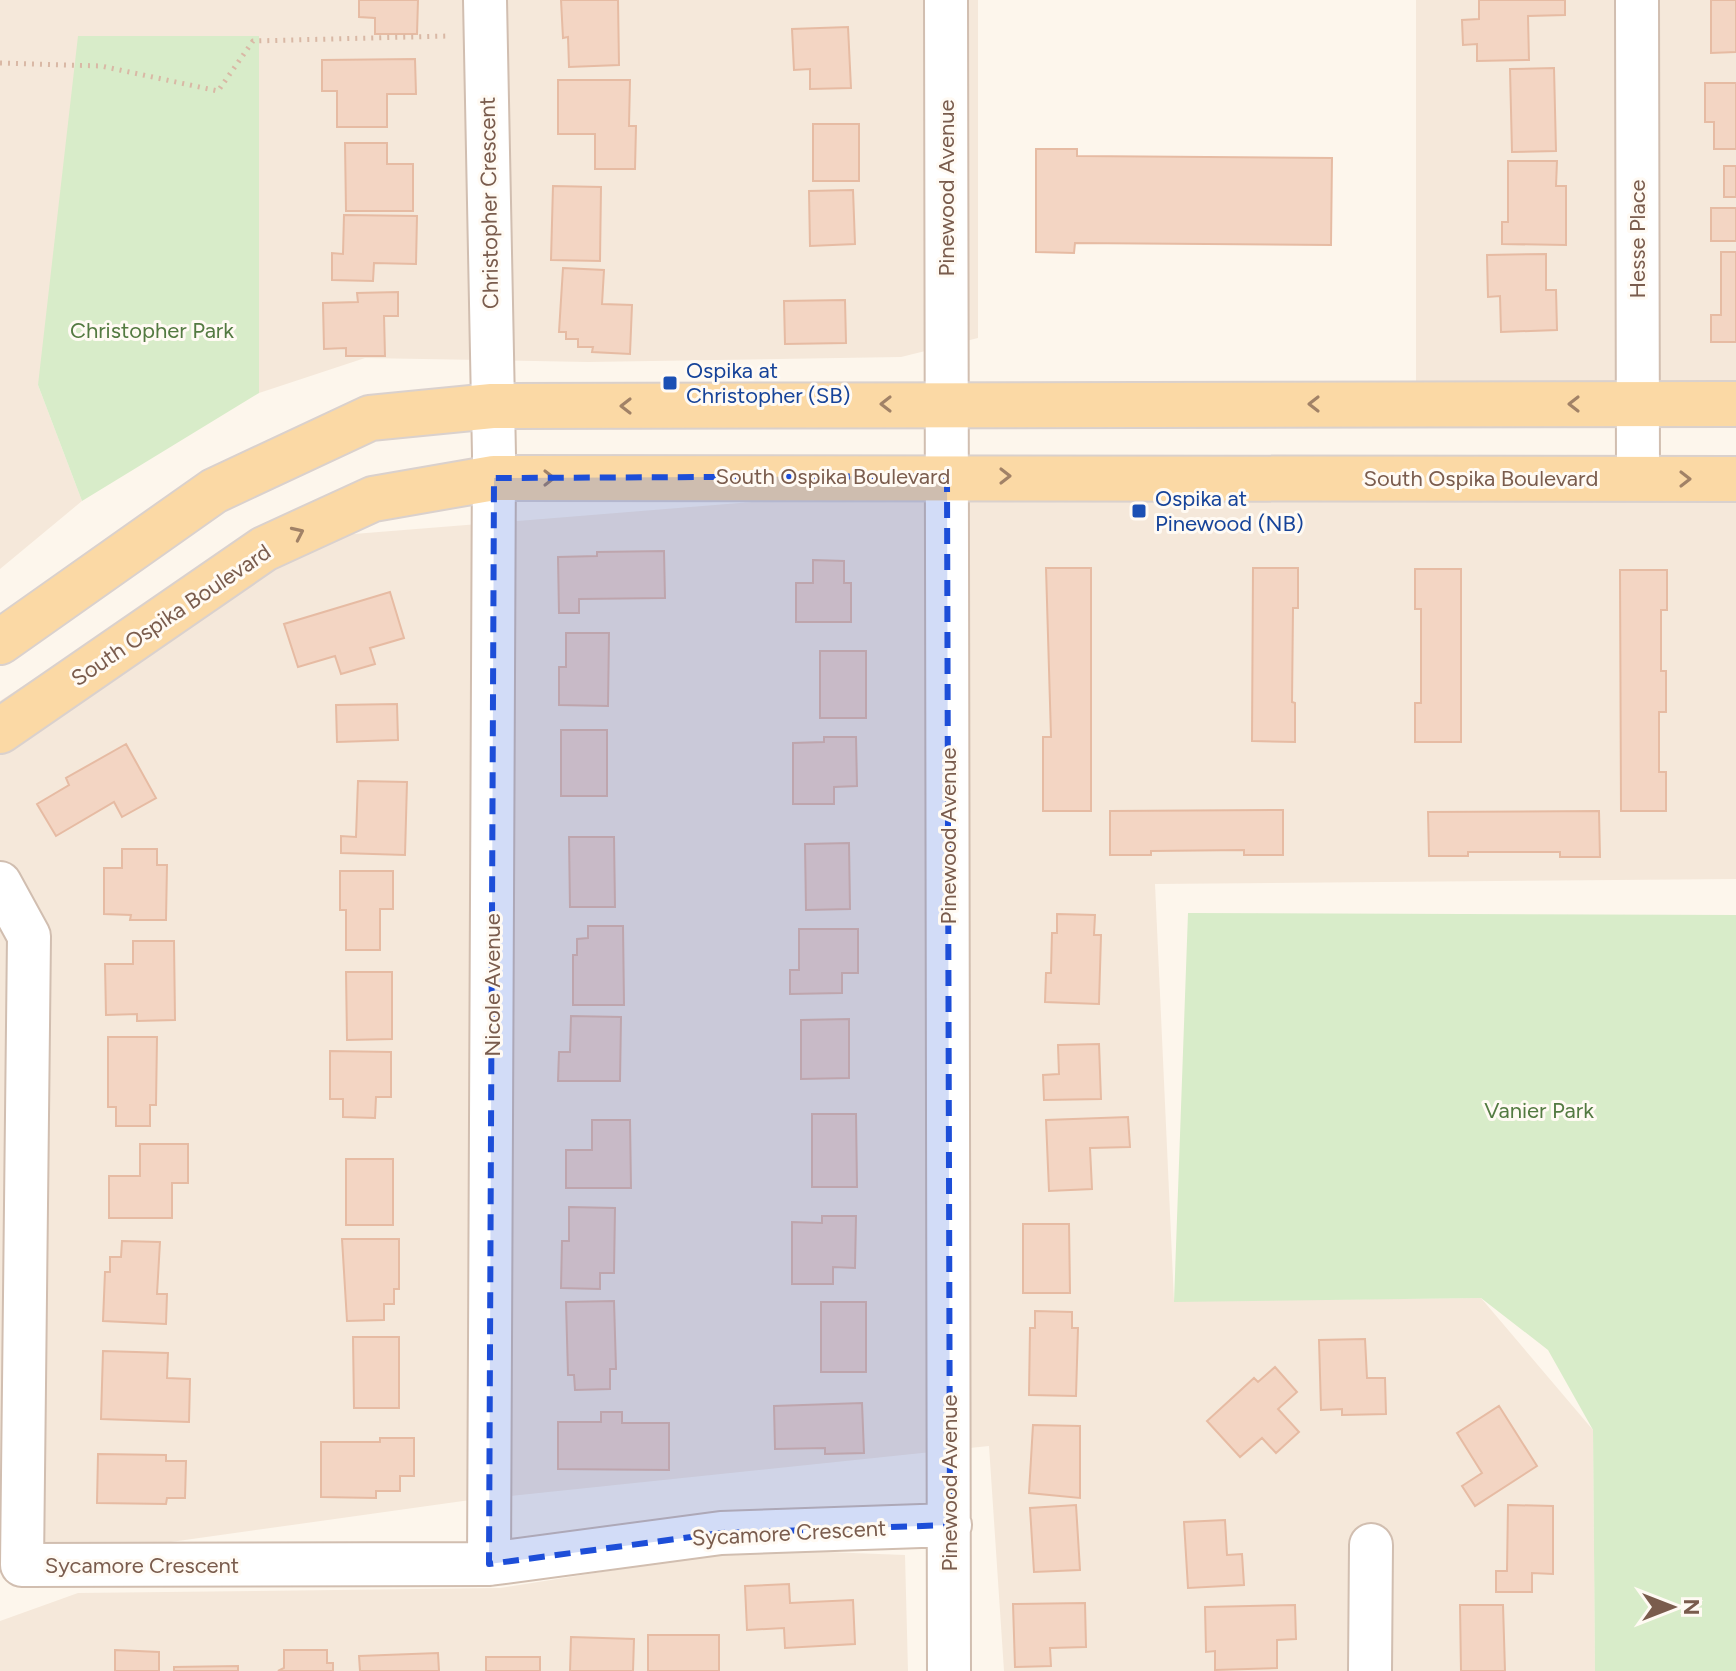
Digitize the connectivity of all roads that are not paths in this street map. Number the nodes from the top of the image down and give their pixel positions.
1 (946, 0) edge
2 (1637, 0) edge
3 (486, 18) edge
4 (947, 403) junction
5 (1637, 404) junction
6 (1736, 404) edge
7 (492, 406) junction
8 (947, 476) junction
9 (494, 478) junction
10 (1638, 478) junction
11 (1736, 479) edge
12 (0, 642) edge
13 (0, 731) edge
14 (0, 883) edge
15 (950, 1525) junction
16 (1371, 1545) dead end
17 (489, 1564) junction
18 (949, 1671) edge
19 (1370, 1671) edge

1 - 4 street, Pinewood Avenue
2 - 5 street, Hesse Place
3 - 7 street, Christopher Crescent
5 -> 4 main road
4 -> 7 main road
4 - 8 street, Pinewood Avenue
5 - 6 main road
5 - 10 street, Hesse Place
7 - 9 street, Nicole Avenue
7 - 12 main road
9 -> 8 main road, South Ospika Boulevard
8 -> 10 main road, South Ospika Boulevard
8 - 15 street, Pinewood Avenue
13 -> 9 main road, South Ospika Boulevard
9 - 17 street, Nicole Avenue
10 -> 11 main road, South Ospika Boulevard
14 - 17 street, Sycamore Crescent
15 - 17 street, Sycamore Crescent
15 - 18 street, Pinewood Avenue
16 - 19 street

